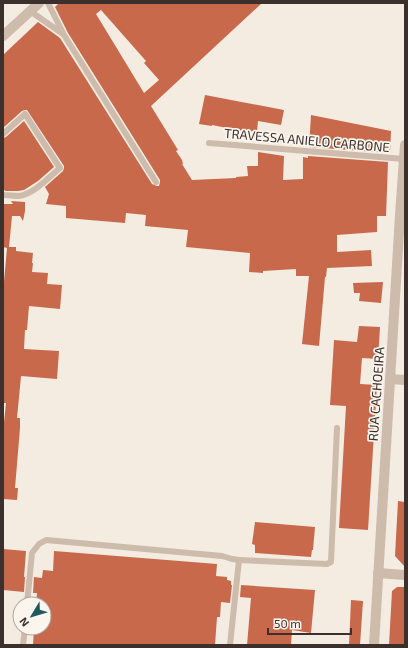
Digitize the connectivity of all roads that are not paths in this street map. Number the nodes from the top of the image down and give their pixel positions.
1 (39, 3) edge
2 (48, 3) edge
3 (30, 12) junction
4 (64, 35) junction
5 (3, 36) edge
6 (3, 134) edge
7 (209, 143) dead end
8 (405, 145) edge
9 (404, 159) junction
10 (156, 182) dead end
11 (3, 195) edge
12 (402, 215) edge
13 (390, 379) junction
14 (405, 380) edge
15 (338, 428) dead end
16 (239, 560) junction
17 (378, 573) junction
18 (405, 575) edge
19 (28, 596) edge
20 (230, 645) edge
21 (374, 645) edge

1 - 3 street
2 - 4 lane
3 - 4 lane
3 - 5 street
4 - 10 lane
6 - 11 lane
7 - 9 lane, TRAVESSA ANIELO CARBONE
8 - 9 street, RUA CACHOEIRA
9 - 12 street, RUA CACHOEIRA
12 - 13 street, RUA CACHOEIRA
13 - 14 street
13 - 17 street, RUA CACHOEIRA
15 - 16 lane
16 - 19 lane
16 - 20 lane
17 - 18 street
17 - 21 street, RUA CACHOEIRA

